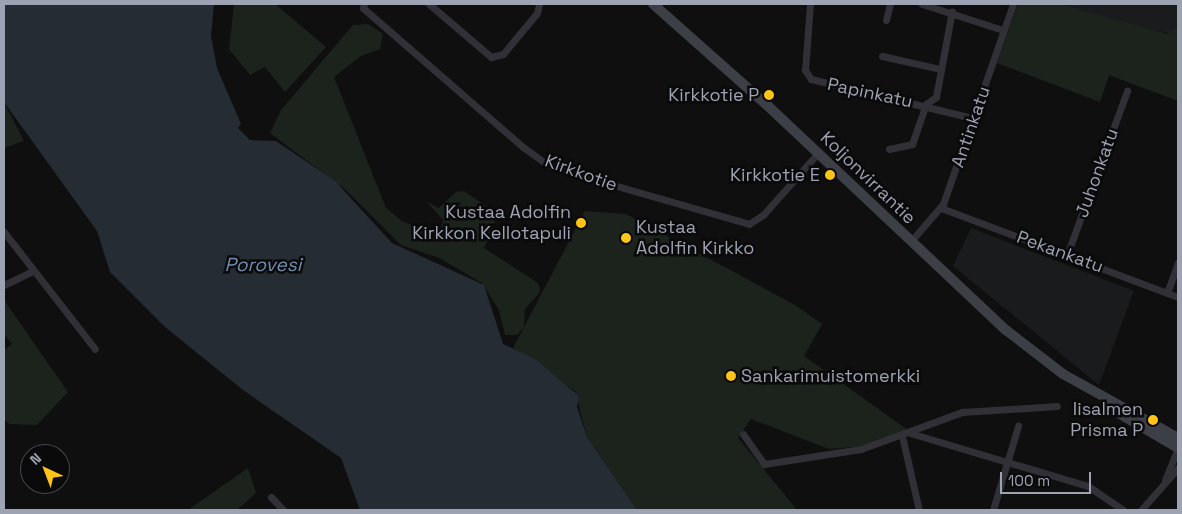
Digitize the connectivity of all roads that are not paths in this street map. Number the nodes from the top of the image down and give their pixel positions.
1 (429, 4) edge
2 (539, 4) edge
3 (653, 4) edge
4 (802, 4) edge
5 (810, 4) edge
6 (890, 4) edge
7 (922, 4) edge
8 (1013, 4) edge
9 (364, 6) edge
10 (952, 11) junction
11 (886, 20) dead end
12 (1002, 30) junction
13 (882, 56) dead end
14 (940, 69) junction
15 (1127, 92) dead end
16 (926, 104) junction
17 (976, 119) junction
18 (889, 149) dead end
19 (818, 153) junction
20 (941, 208) junction
21 (4, 232) edge
22 (911, 241) junction
23 (1067, 255) junction
24 (1178, 262) edge
25 (31, 272) junction
26 (4, 285) edge
27 (1167, 293) junction
28 (1178, 297) edge
29 (96, 349) dead end
30 (1063, 374) junction
31 (1057, 406) dead end
32 (1018, 426) dead end
33 (910, 433) junction
34 (743, 434) dead end
35 (902, 436) junction
36 (1178, 438) edge
37 (1178, 448) edge
38 (1007, 463) junction
39 (1178, 468) edge
40 (1162, 488) junction
41 (271, 496) dead end
42 (283, 510) edge
43 (919, 510) edge
44 (993, 510) edge
45 (1123, 510) edge
46 (1141, 510) edge

1 - 2 street
3 - 19 main road, Koljonvirrantie
4 - 5 street
5 - 16 street, Papinkatu
6 - 11 street
7 - 10 street
8 - 12 street, Antinkatu
9 - 19 street, Kirkkotie
10 - 12 street
10 - 14 street
12 - 17 street, Antinkatu
13 - 14 street
14 - 16 street
15 - 23 street, Juhonkatu
16 - 17 street, Papinkatu
16 - 18 street
17 - 20 street, Antinkatu
19 - 22 main road, Koljonvirrantie
20 - 22 street, Antinkatu
20 - 23 street, Pekankatu
21 - 25 street
22 - 30 main road, Koljonvirrantie
23 - 27 street, Pekankatu
24 - 27 street
25 - 26 street
25 - 29 street
27 - 28 street, Pekankatu
30 - 36 main road, Koljonvirrantie
30 - 37 main road, Koljonvirrantie
31 - 33 street
32 - 38 street
33 - 35 street
33 - 38 street
34 - 35 street
35 - 43 street
37 - 40 street
38 - 44 street
38 - 45 street
39 - 40 street
40 - 46 street
41 - 42 street

